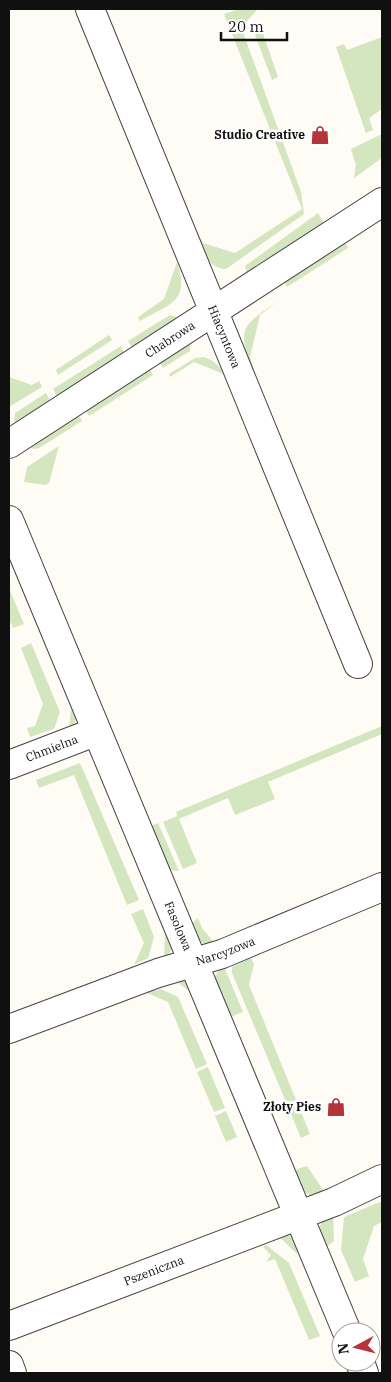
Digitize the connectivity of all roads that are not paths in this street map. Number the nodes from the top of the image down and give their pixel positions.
1 (90, 9) edge
2 (382, 202) edge
3 (215, 311) junction
4 (9, 444) edge
5 (9, 520) edge
6 (358, 664) dead end
7 (95, 732) junction
8 (9, 765) edge
9 (382, 887) edge
10 (192, 964) junction
11 (9, 1029) edge
12 (382, 1180) edge
13 (298, 1216) junction
14 (343, 1322) edge
15 (9, 1326) edge
16 (9, 1365) edge
17 (12, 1373) edge

1 - 3 street, Hiacyntowa
2 - 3 street, Chabrowa
3 - 4 street, Chabrowa
3 - 6 street, Hiacyntowa
5 - 7 street, Fasolowa
7 - 8 street, Chmielna
7 - 10 street, Fasolowa
9 - 10 street, Narcyzowa
10 - 11 street, Narcyzowa
10 - 13 street, Fasolowa
12 - 13 street, Pszeniczna
13 - 14 street, Fasolowa
13 - 15 street, Pszeniczna
16 - 17 street

